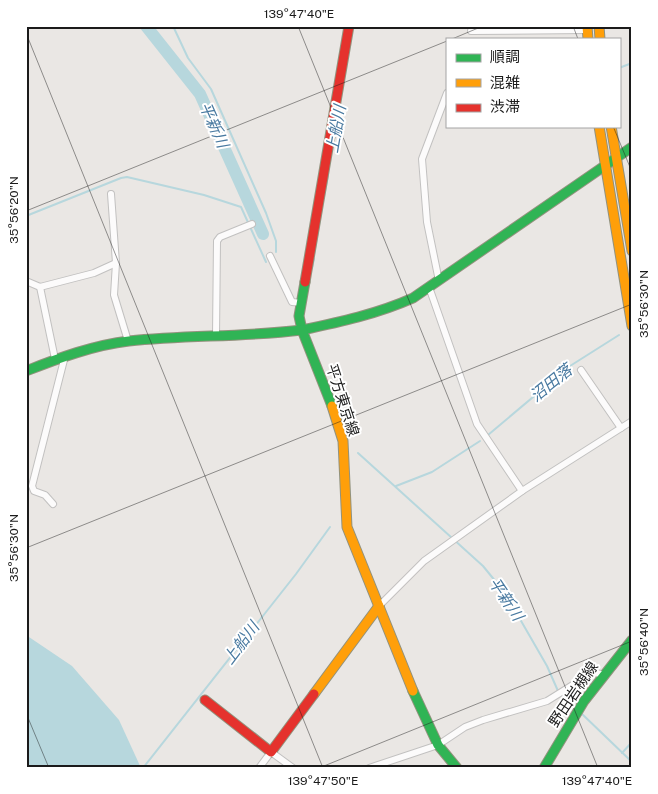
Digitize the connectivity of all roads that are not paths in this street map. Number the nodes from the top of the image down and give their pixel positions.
1 (349, 26) edge
2 (472, 28) edge
3 (588, 32) edge
4 (446, 96) edge
5 (599, 128) edge
6 (611, 128) edge
7 (632, 147) edge
8 (616, 158) junction
9 (605, 166) junction
10 (111, 194) dead end
11 (252, 224) dead end
12 (632, 251) edge
13 (270, 256) dead end
14 (116, 263) junction
15 (26, 281) edge
16 (439, 281) junction
17 (40, 287) junction
18 (430, 287) junction
19 (302, 303) junction
20 (632, 326) edge
21 (302, 330) junction
22 (216, 337) junction
23 (128, 341) junction
24 (65, 356) junction
25 (55, 359) junction
26 (581, 370) dead end
27 (26, 371) edge
28 (632, 421) edge
29 (621, 428) junction
30 (522, 491) junction
31 (53, 504) dead end
32 (379, 606) junction
33 (632, 640) edge
34 (602, 674) junction
35 (205, 700) dead end
36 (438, 745) junction
37 (271, 752) junction
38 (259, 768) edge
39 (293, 768) edge
40 (369, 768) edge
41 (457, 768) edge
42 (544, 768) edge

1 - 19 main road
2 - 3 street
4 - 16 street
5 - 9 main road
6 - 8 main road
7 - 8 main road
8 - 9 main road
8 - 12 main road
9 - 16 main road
9 - 20 main road
10 - 14 street
11 - 22 street
13 - 19 street
14 - 17 street
14 - 23 street
15 - 17 street
16 - 18 main road
17 - 25 street
18 - 21 main road
18 - 30 street
19 - 21 main road
21 - 22 main road
21 - 32 main road, 平方東京線
22 - 23 main road
23 - 24 main road
24 - 25 main road
24 - 31 street
25 - 27 main road
26 - 29 street
28 - 29 street
29 - 30 street
30 - 32 street
32 - 36 main road, 平方東京線
32 - 37 main road
33 - 34 main road, 野田岩槻線
34 - 36 street
34 - 42 main road, 野田岩槻線
35 - 37 main road
36 - 40 street
36 - 41 main road, 平方東京線
37 - 38 street
37 - 39 street

